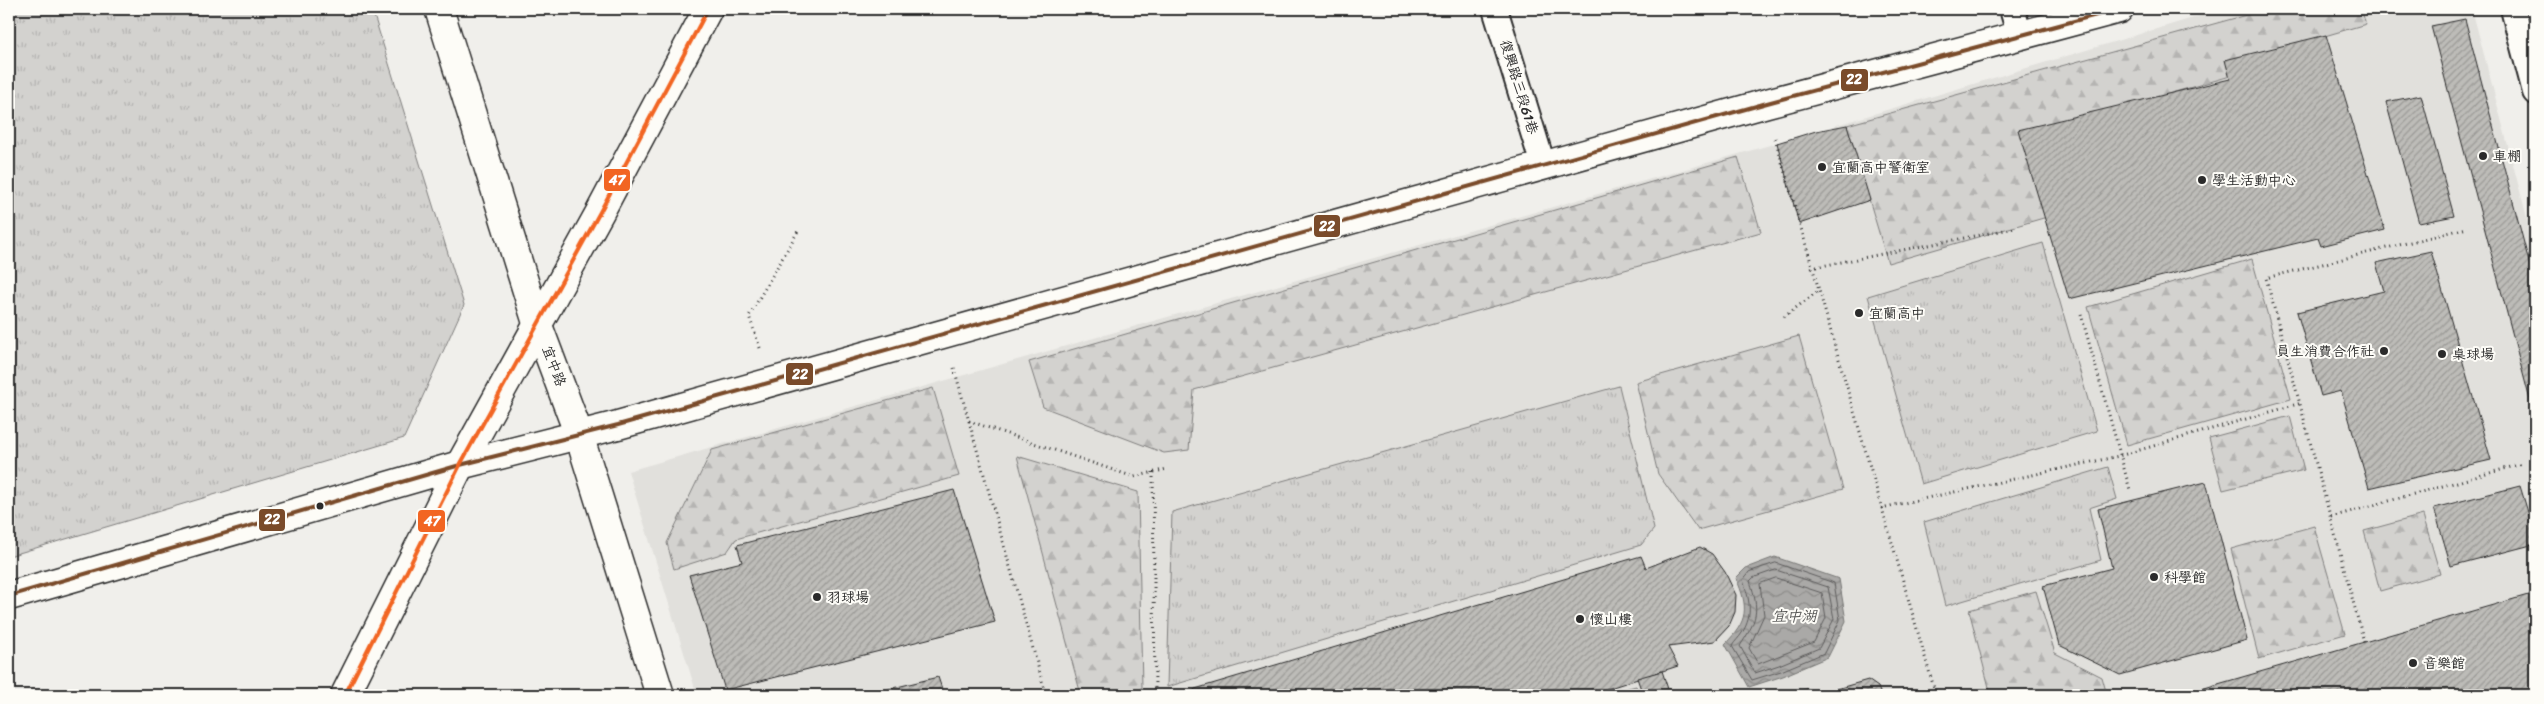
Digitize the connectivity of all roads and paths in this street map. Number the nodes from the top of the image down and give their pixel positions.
1 (438, 9) edge
2 (708, 9) edge
3 (1495, 9) edge
4 (2012, 9) edge
5 (2119, 9) edge
6 (2513, 9) edge
7 (2020, 36) junction
8 (2535, 92) edge
9 (1767, 103) junction
10 (1543, 166) junction
11 (2015, 228) dead end
12 (2467, 228) dead end
13 (798, 231) dead end
14 (1811, 268) junction
15 (1818, 291) junction
16 (2081, 314) dead end
17 (1784, 317) dead end
18 (537, 323) junction
19 (944, 334) junction
20 (773, 381) junction
21 (2301, 403) junction
22 (969, 421) junction
23 (579, 435) junction
24 (2119, 456) junction
25 (2522, 464) dead end
26 (460, 465) junction
27 (1167, 469) dead end
28 (1153, 472) junction
29 (2130, 490) dead end
30 (1881, 508) junction
31 (2331, 517) junction
32 (9, 596) edge
33 (2364, 642) dead end
34 (1155, 688) dead end
35 (344, 695) edge
36 (660, 695) edge
37 (1046, 695) edge
38 (1936, 695) edge

1 - 18 street, 宜中路
2 - 18 street
3 - 10 lane, 復興路三段61巷
4 - 7 lane
5 - 7 street
6 - 8 lane
7 - 9 street
9 - 10 street
9 - 14 path
10 - 19 street
11 - 14 path
12 - 21 path
13 - 20 path
14 - 15 path
15 - 17 path
15 - 30 path
16 - 24 path
18 - 23 street, 宜中路
18 - 26 street
19 - 20 street
19 - 22 path
20 - 23 street
21 - 24 path
21 - 31 path
22 - 28 path
22 - 37 path
23 - 26 street
23 - 36 street, 宜中路
24 - 29 path
24 - 30 path
25 - 31 path
26 - 32 street
26 - 35 street
27 - 28 path
28 - 34 path
30 - 38 path
31 - 33 path

